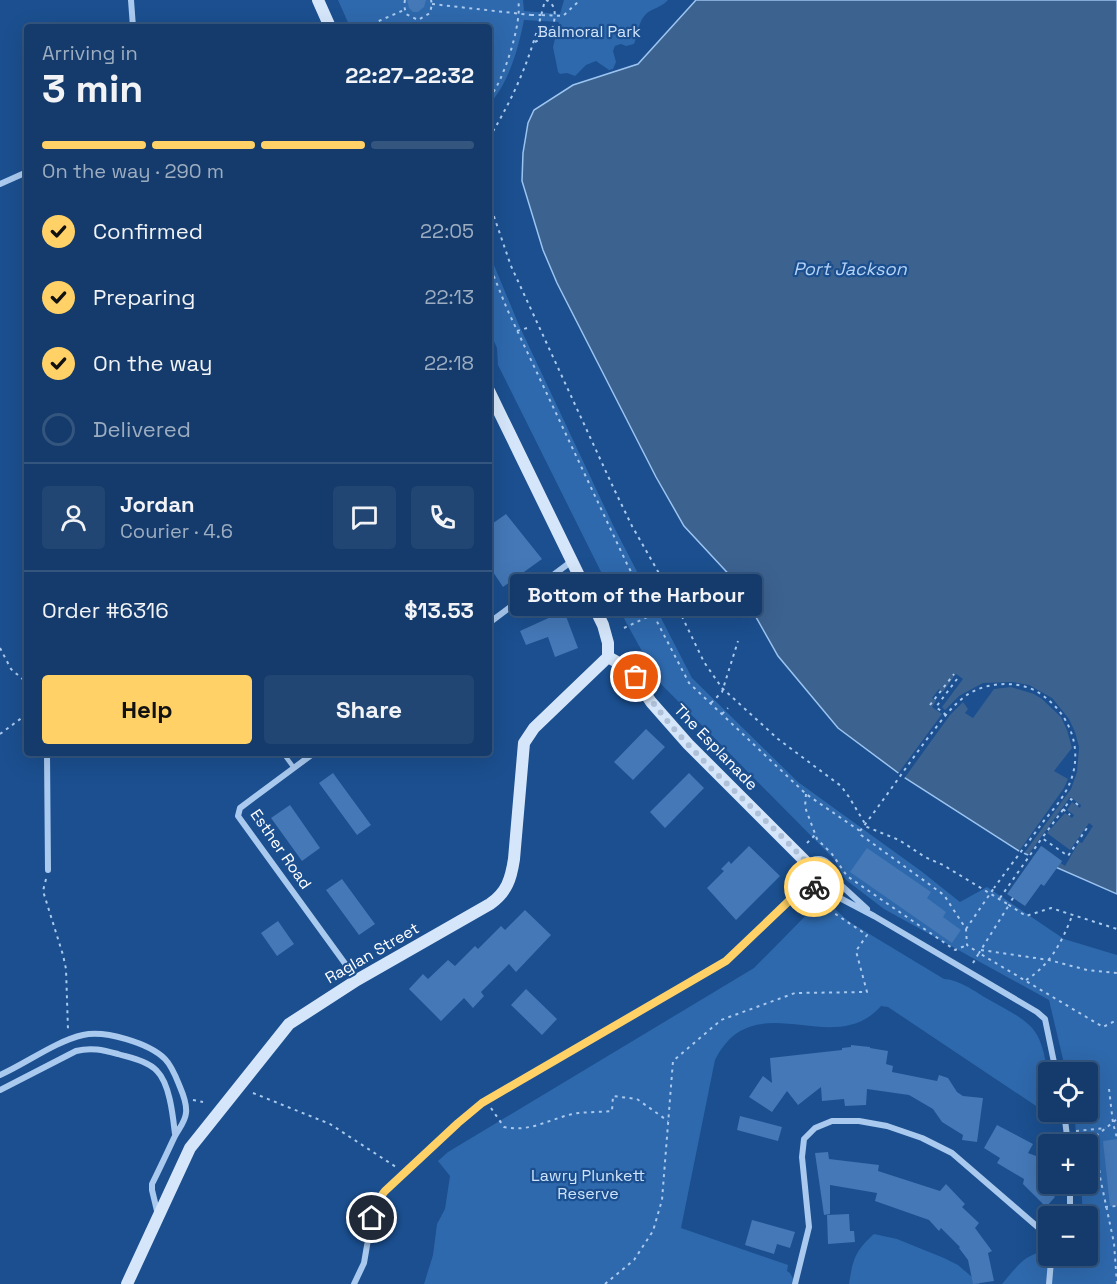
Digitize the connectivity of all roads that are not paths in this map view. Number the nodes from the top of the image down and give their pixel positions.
1 (131, 0) edge
2 (318, 0) edge
3 (133, 24) edge
4 (329, 24) edge
5 (24, 173) edge
6 (0, 184) edge
7 (492, 397) edge
8 (572, 561) junction
9 (492, 621) edge
10 (608, 657) junction
11 (47, 756) edge
12 (285, 756) edge
13 (310, 756) edge
14 (294, 768) junction
15 (808, 864) junction
16 (48, 870) road end
17 (831, 876) junction
18 (804, 877) junction
19 (817, 887) junction
20 (793, 897) junction
21 (874, 916) junction
22 (357, 980) junction
23 (1054, 1062) edge
24 (0, 1075) edge
25 (0, 1090) edge
26 (175, 1135) junction
27 (158, 1217) junction
28 (1038, 1227) edge
29 (1052, 1266) edge
30 (127, 1284) edge
31 (354, 1284) edge
32 (795, 1284) edge
33 (1049, 1284) edge

1 - 3 street
2 - 4 street
5 - 6 street
7 - 8 street
8 - 9 street
8 - 10 street
10 - 15 street, The Esplanade
10 - 22 street, Raglan Street
11 - 16 street
12 - 14 lane
13 - 14 street, Esther Road
14 - 22 street, Esther Road
15 - 17 street
15 - 18 street
17 - 19 street
17 - 21 street
18 - 19 street
18 - 20 street
19 - 20 street
19 - 21 street
20 - 31 street
21 - 23 street
22 - 27 street, Raglan Street
24 - 26 street
25 - 26 street
26 - 27 street
27 - 30 street, Raglan Street
28 - 32 street
29 - 33 street

